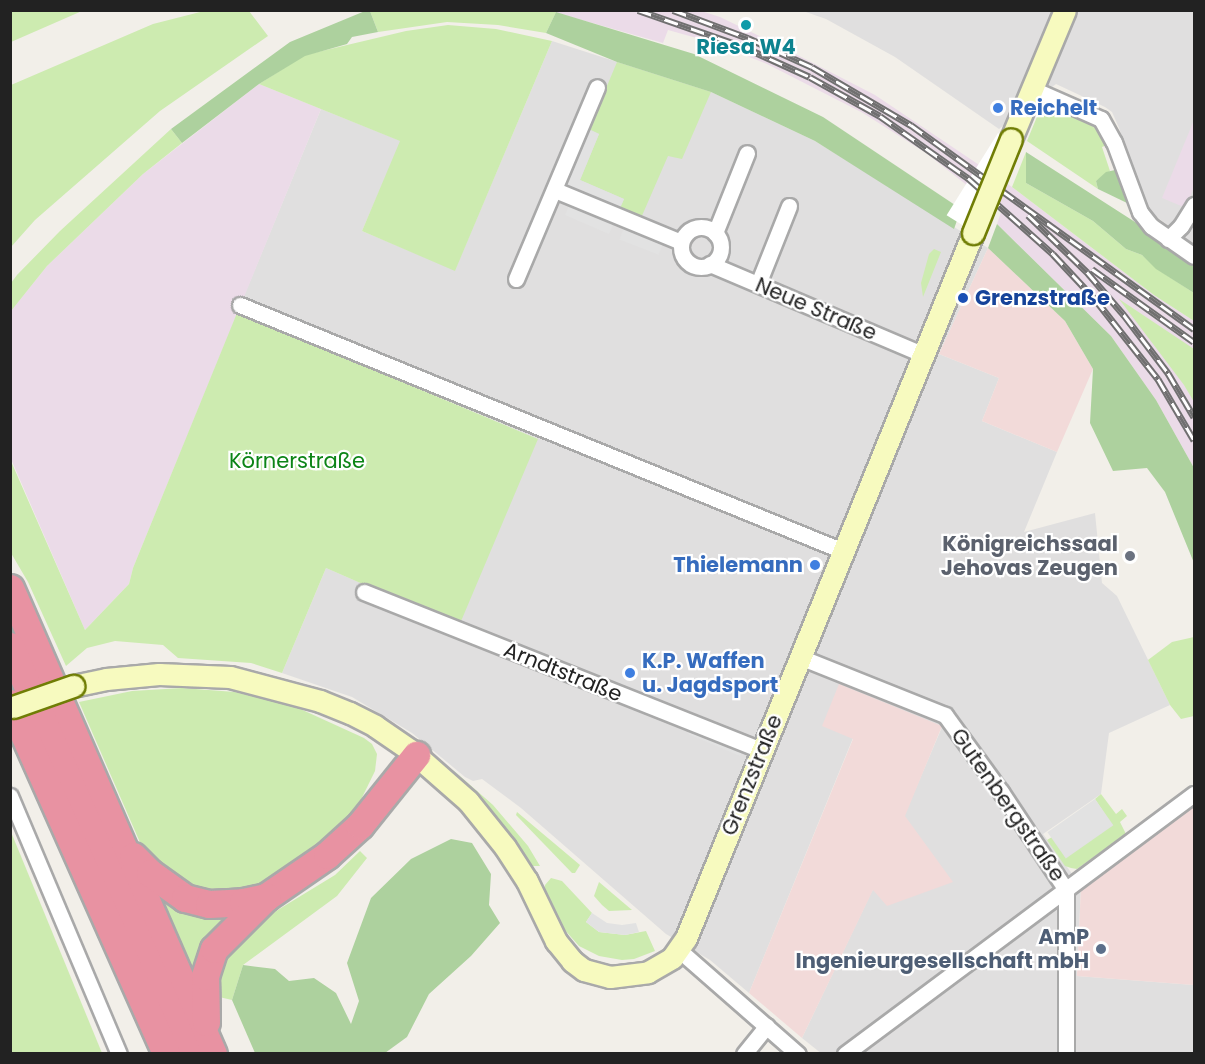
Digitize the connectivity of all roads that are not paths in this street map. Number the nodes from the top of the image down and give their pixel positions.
1 (1065, 10) edge
2 (597, 87) dead end
3 (1033, 89) junction
4 (747, 153) dead end
5 (555, 190) junction
6 (1194, 205) edge
7 (789, 206) dead end
8 (715, 233) junction
9 (1168, 239) junction
10 (681, 242) junction
11 (1194, 256) edge
12 (710, 264) junction
13 (516, 279) dead end
14 (758, 284) junction
15 (240, 305) dead end
16 (922, 354) junction
17 (843, 551) junction
18 (10, 588) edge
19 (364, 592) dead end
20 (10, 646) edge
21 (800, 657) junction
22 (11, 706) edge
23 (762, 750) junction
24 (416, 755) junction
25 (1194, 794) edge
26 (10, 795) edge
27 (124, 846) junction
28 (1066, 890) junction
29 (266, 897) junction
30 (679, 950) junction
31 (767, 1026) junction
32 (203, 1050) edge
33 (119, 1053) edge
34 (166, 1053) edge
35 (744, 1053) edge
36 (798, 1053) edge
37 (845, 1053) edge
38 (1066, 1053) edge

1 - 3 street, Grenzstraße
2 - 5 street
3 - 9 street
3 - 16 street, Grenzstraße, bridge
4 - 8 street
5 - 10 street
5 - 13 street
6 - 9 street
7 - 14 street
8 - 10 street
8 - 12 street
9 - 11 street
10 - 12 street
12 - 14 street, Neue Straße
14 - 16 street, Neue Straße
15 - 17 street
16 - 17 street, Grenzstraße
17 - 21 street, Grenzstraße
18 - 27 highway
19 - 23 street, Arndtstraße
20 - 32 highway
21 - 23 street, Grenzstraße
21 - 28 street, Gutenbergstraße
22 - 24 street, bridge
22 - 34 highway
23 - 30 street, Grenzstraße
24 - 29 highway
24 - 30 street
25 - 28 street
26 - 33 street
27 - 29 highway
27 - 32 highway
28 - 37 street
28 - 38 street, Gutenbergstraße
29 - 32 highway
30 - 31 street
31 - 35 street
31 - 36 street

